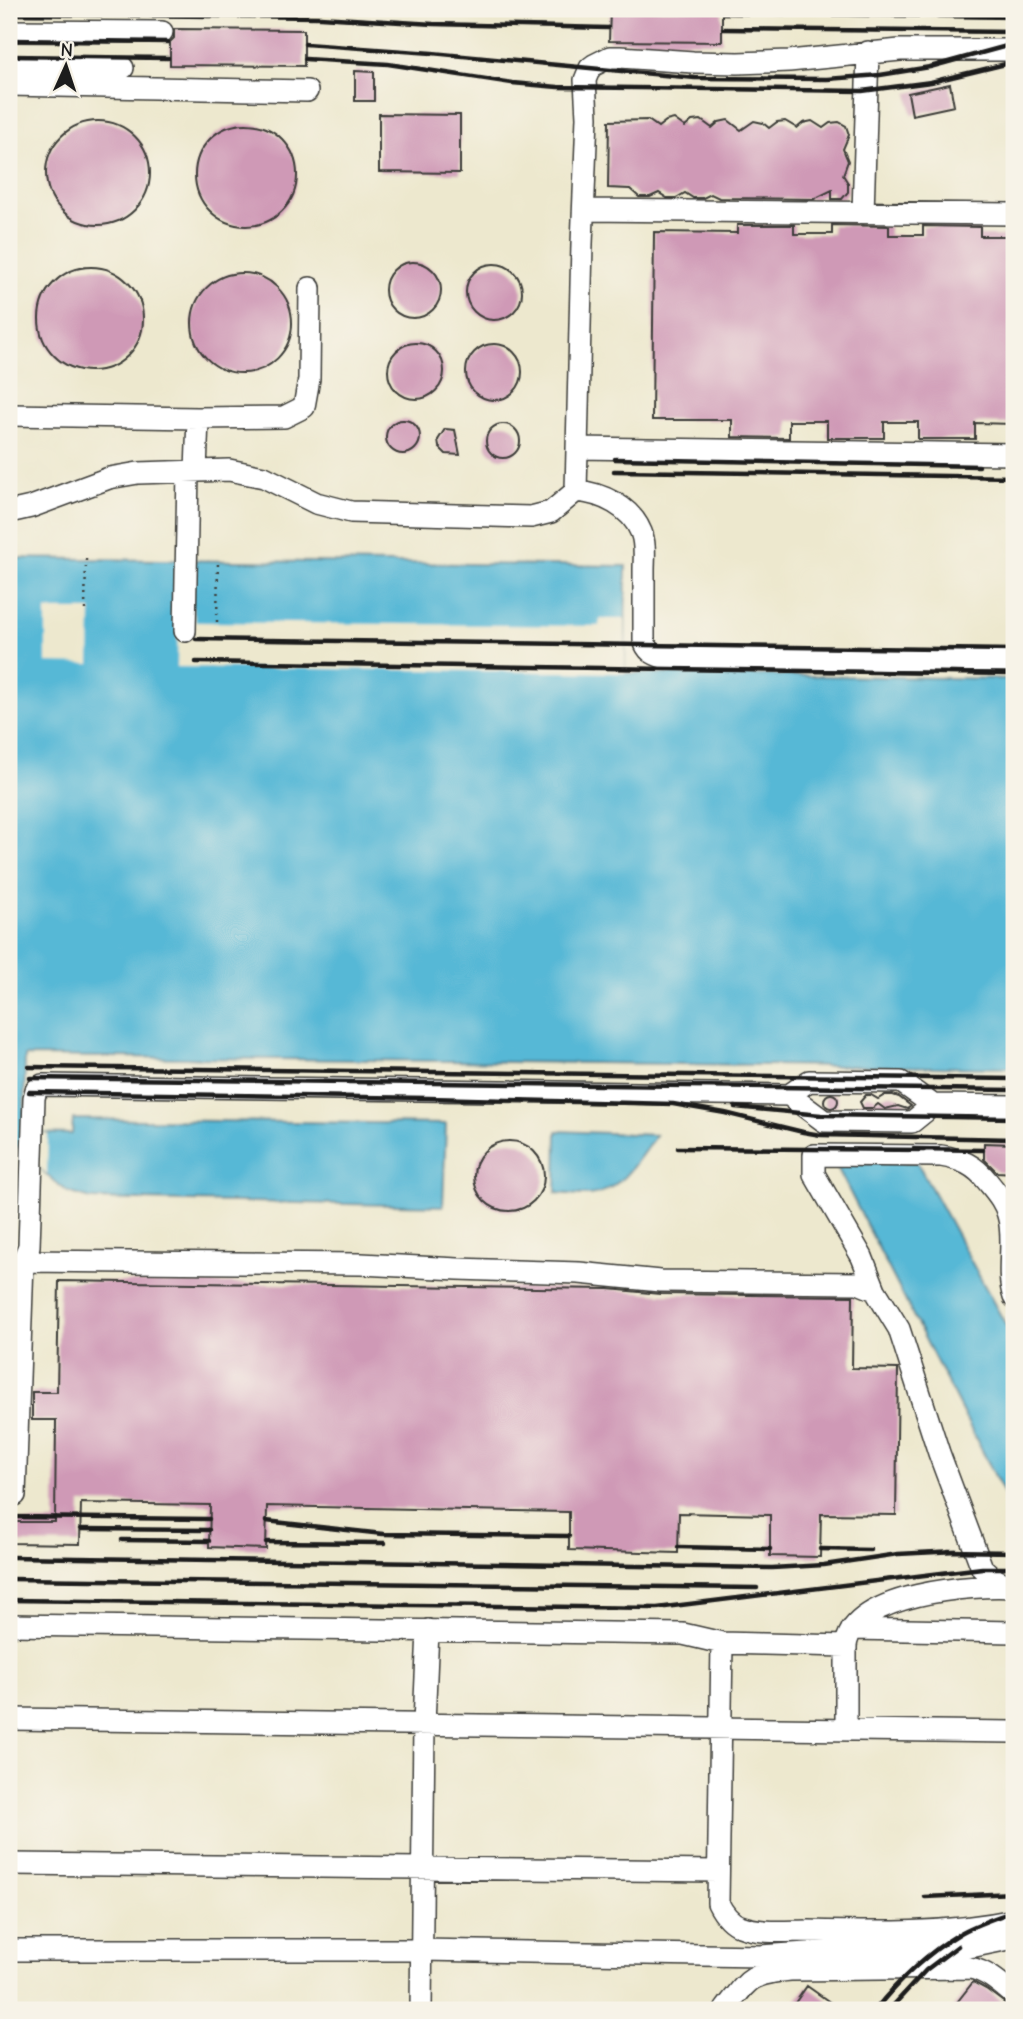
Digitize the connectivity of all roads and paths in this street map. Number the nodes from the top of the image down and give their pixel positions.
1 (9, 31) edge
2 (162, 32) dead end
3 (1014, 50) edge
4 (868, 52) junction
5 (9, 67) edge
6 (123, 68) dead end
7 (9, 85) edge
8 (307, 92) dead end
9 (584, 210) junction
10 (863, 213) junction
11 (1014, 214) edge
12 (310, 288) dead end
13 (9, 415) edge
14 (198, 418) junction
15 (577, 448) junction
16 (1014, 454) edge
17 (192, 471) junction
18 (576, 491) junction
19 (9, 512) edge
20 (86, 559) dead end
21 (218, 561) dead end
22 (85, 610) dead end
23 (217, 622) dead end
24 (185, 631) dead end
25 (1014, 661) edge
26 (789, 1095) junction
27 (933, 1105) junction
28 (1014, 1106) edge
29 (16, 1263) edge
30 (874, 1290) junction
31 (1014, 1297) edge
32 (15, 1495) dead end
33 (1014, 1587) edge
34 (9, 1625) edge
35 (428, 1630) junction
36 (1014, 1632) edge
37 (849, 1637) junction
38 (722, 1643) junction
39 (9, 1719) edge
40 (424, 1724) junction
41 (720, 1728) junction
42 (846, 1730) junction
43 (1014, 1732) edge
44 (9, 1864) edge
45 (423, 1867) junction
46 (718, 1871) junction
47 (1014, 1920) edge
48 (1014, 1938) edge
49 (9, 1950) edge
50 (422, 1950) junction
51 (1014, 1994) edge
52 (421, 2010) edge
53 (725, 2010) edge

1 - 2 street
3 - 4 street
4 - 9 street
4 - 10 street
5 - 6 street
7 - 8 street
9 - 10 street
9 - 15 street
10 - 11 street
12 - 14 street
13 - 14 street
14 - 17 street
15 - 16 street
15 - 18 street
17 - 18 street
17 - 19 street
17 - 24 street
18 - 25 street
20 - 22 path
21 - 23 path
26 - 27 street
26 - 27 street
26 - 29 street
27 - 28 street
29 - 30 street
29 - 32 street
30 - 31 street
30 - 33 street
33 - 37 street
34 - 35 street
35 - 38 street
35 - 40 street
36 - 37 street
37 - 38 street
37 - 42 street
38 - 41 street
39 - 40 street
40 - 41 street
40 - 45 street
41 - 42 street
41 - 46 street
42 - 43 street
44 - 45 street
45 - 46 street
45 - 50 street
46 - 47 street
48 - 50 street
49 - 50 street
50 - 52 street
51 - 53 street

